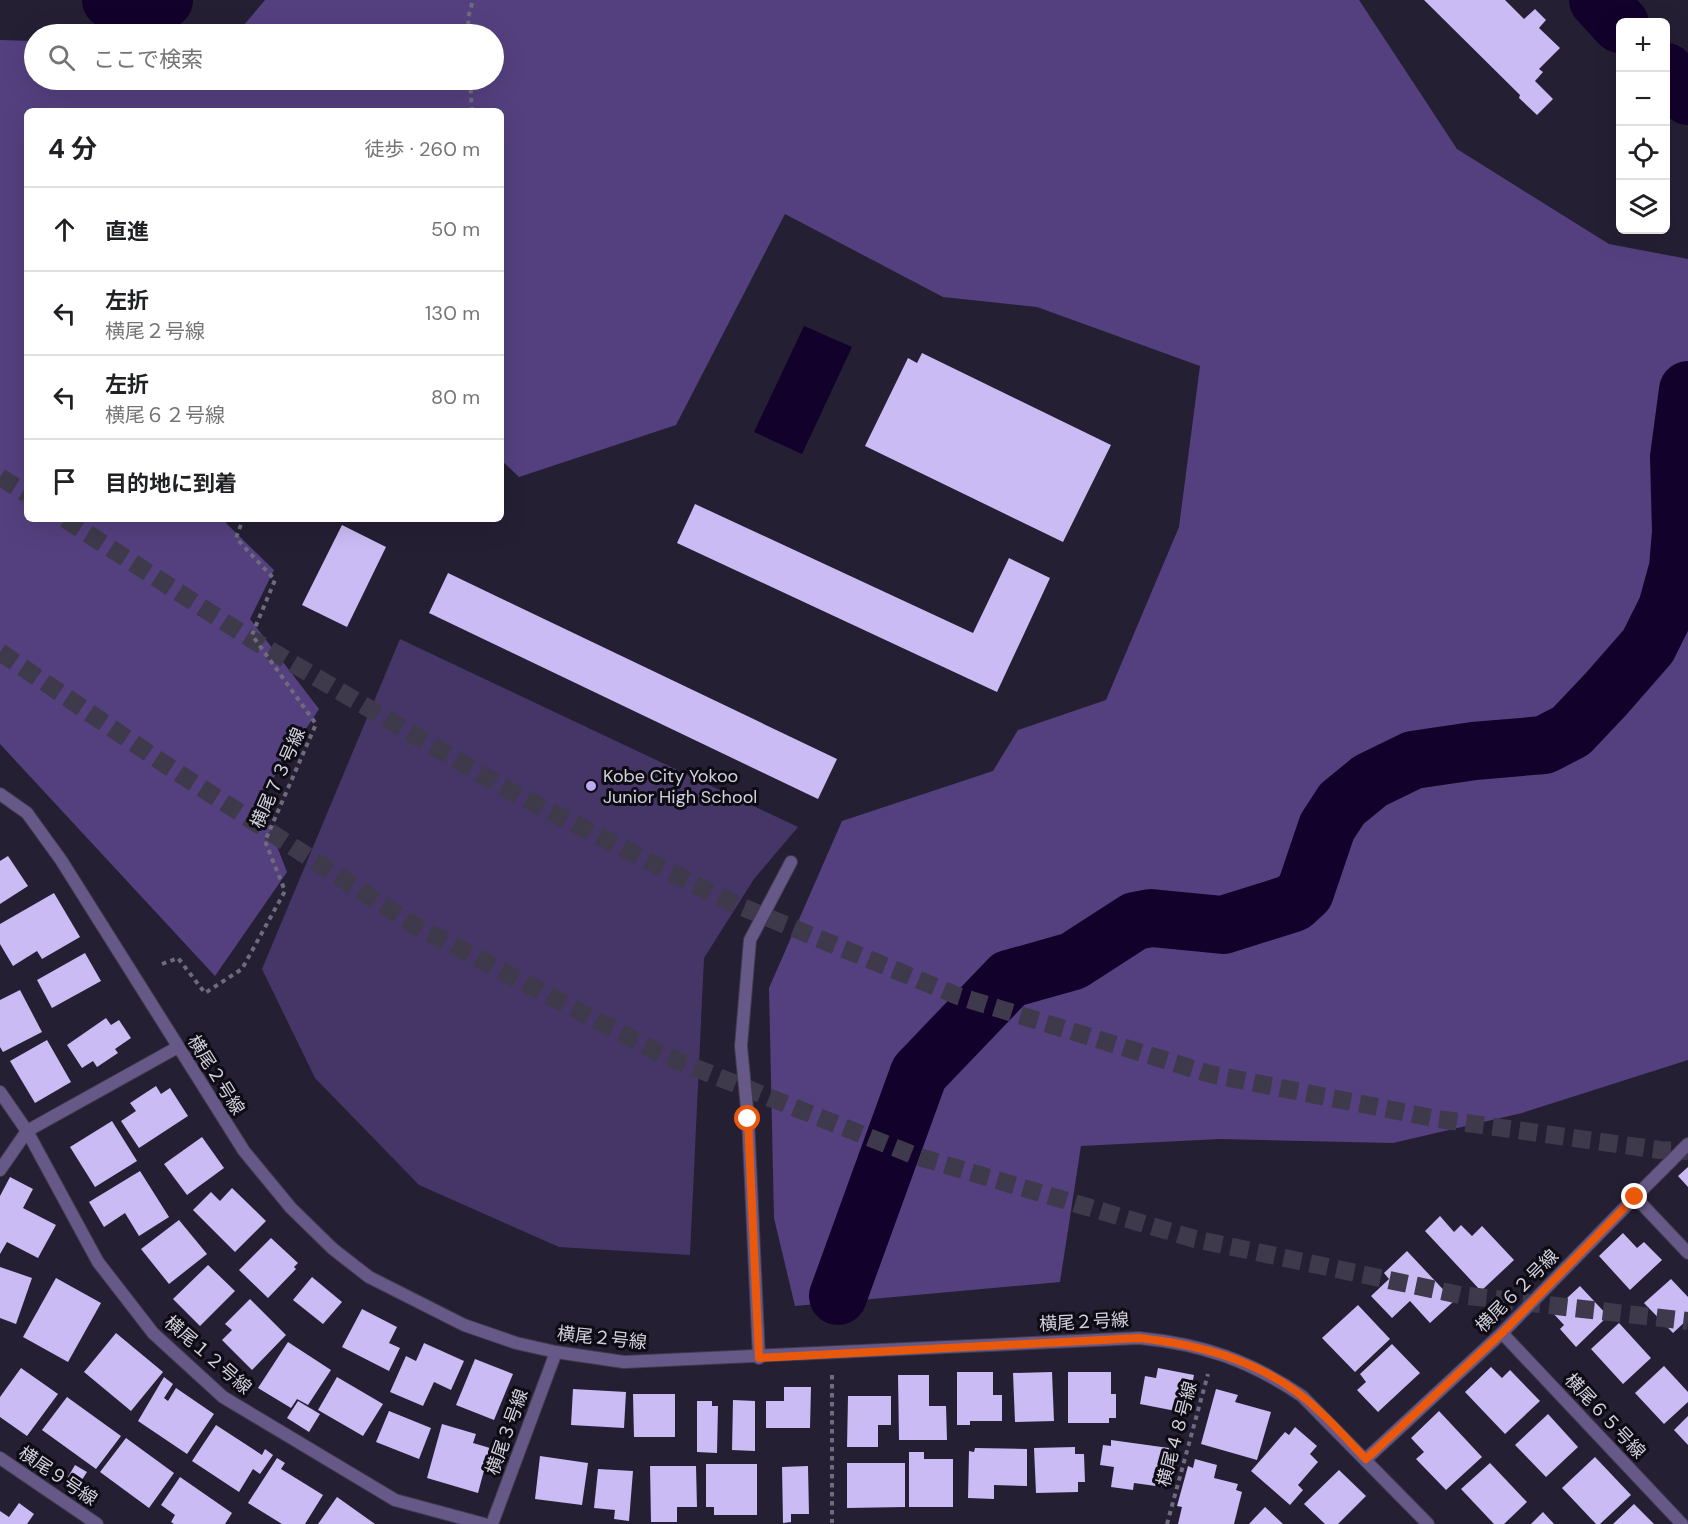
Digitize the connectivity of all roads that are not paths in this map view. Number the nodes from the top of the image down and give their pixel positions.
1 (0, 794) edge
2 (791, 862) dead end
3 (178, 1047) junction
4 (0, 1092) edge
5 (27, 1131) junction
6 (1688, 1144) edge
7 (0, 1170) edge
8 (1635, 1197) junction
9 (1688, 1253) edge
10 (1502, 1333) junction
11 (556, 1352) junction
12 (759, 1358) junction
13 (0, 1458) edge
14 (1366, 1459) junction
15 (97, 1524) edge
16 (484, 1524) edge
17 (492, 1524) edge
18 (1428, 1524) edge
19 (1682, 1524) edge

1 - 3 street, 横尾２号線
2 - 12 street
3 - 5 street
3 - 11 street, 横尾２号線
4 - 5 street
5 - 7 street
5 - 16 street, 横尾１２号線
6 - 8 street, 横尾６２号線
8 - 9 street
8 - 10 street, 横尾６２号線
10 - 14 street, 横尾６２号線
10 - 19 street, 横尾６５号線
11 - 12 street, 横尾２号線
11 - 17 street, 横尾３号線
12 - 14 street, 横尾２号線
13 - 15 street, 横尾９号線
14 - 18 street, 横尾２号線

